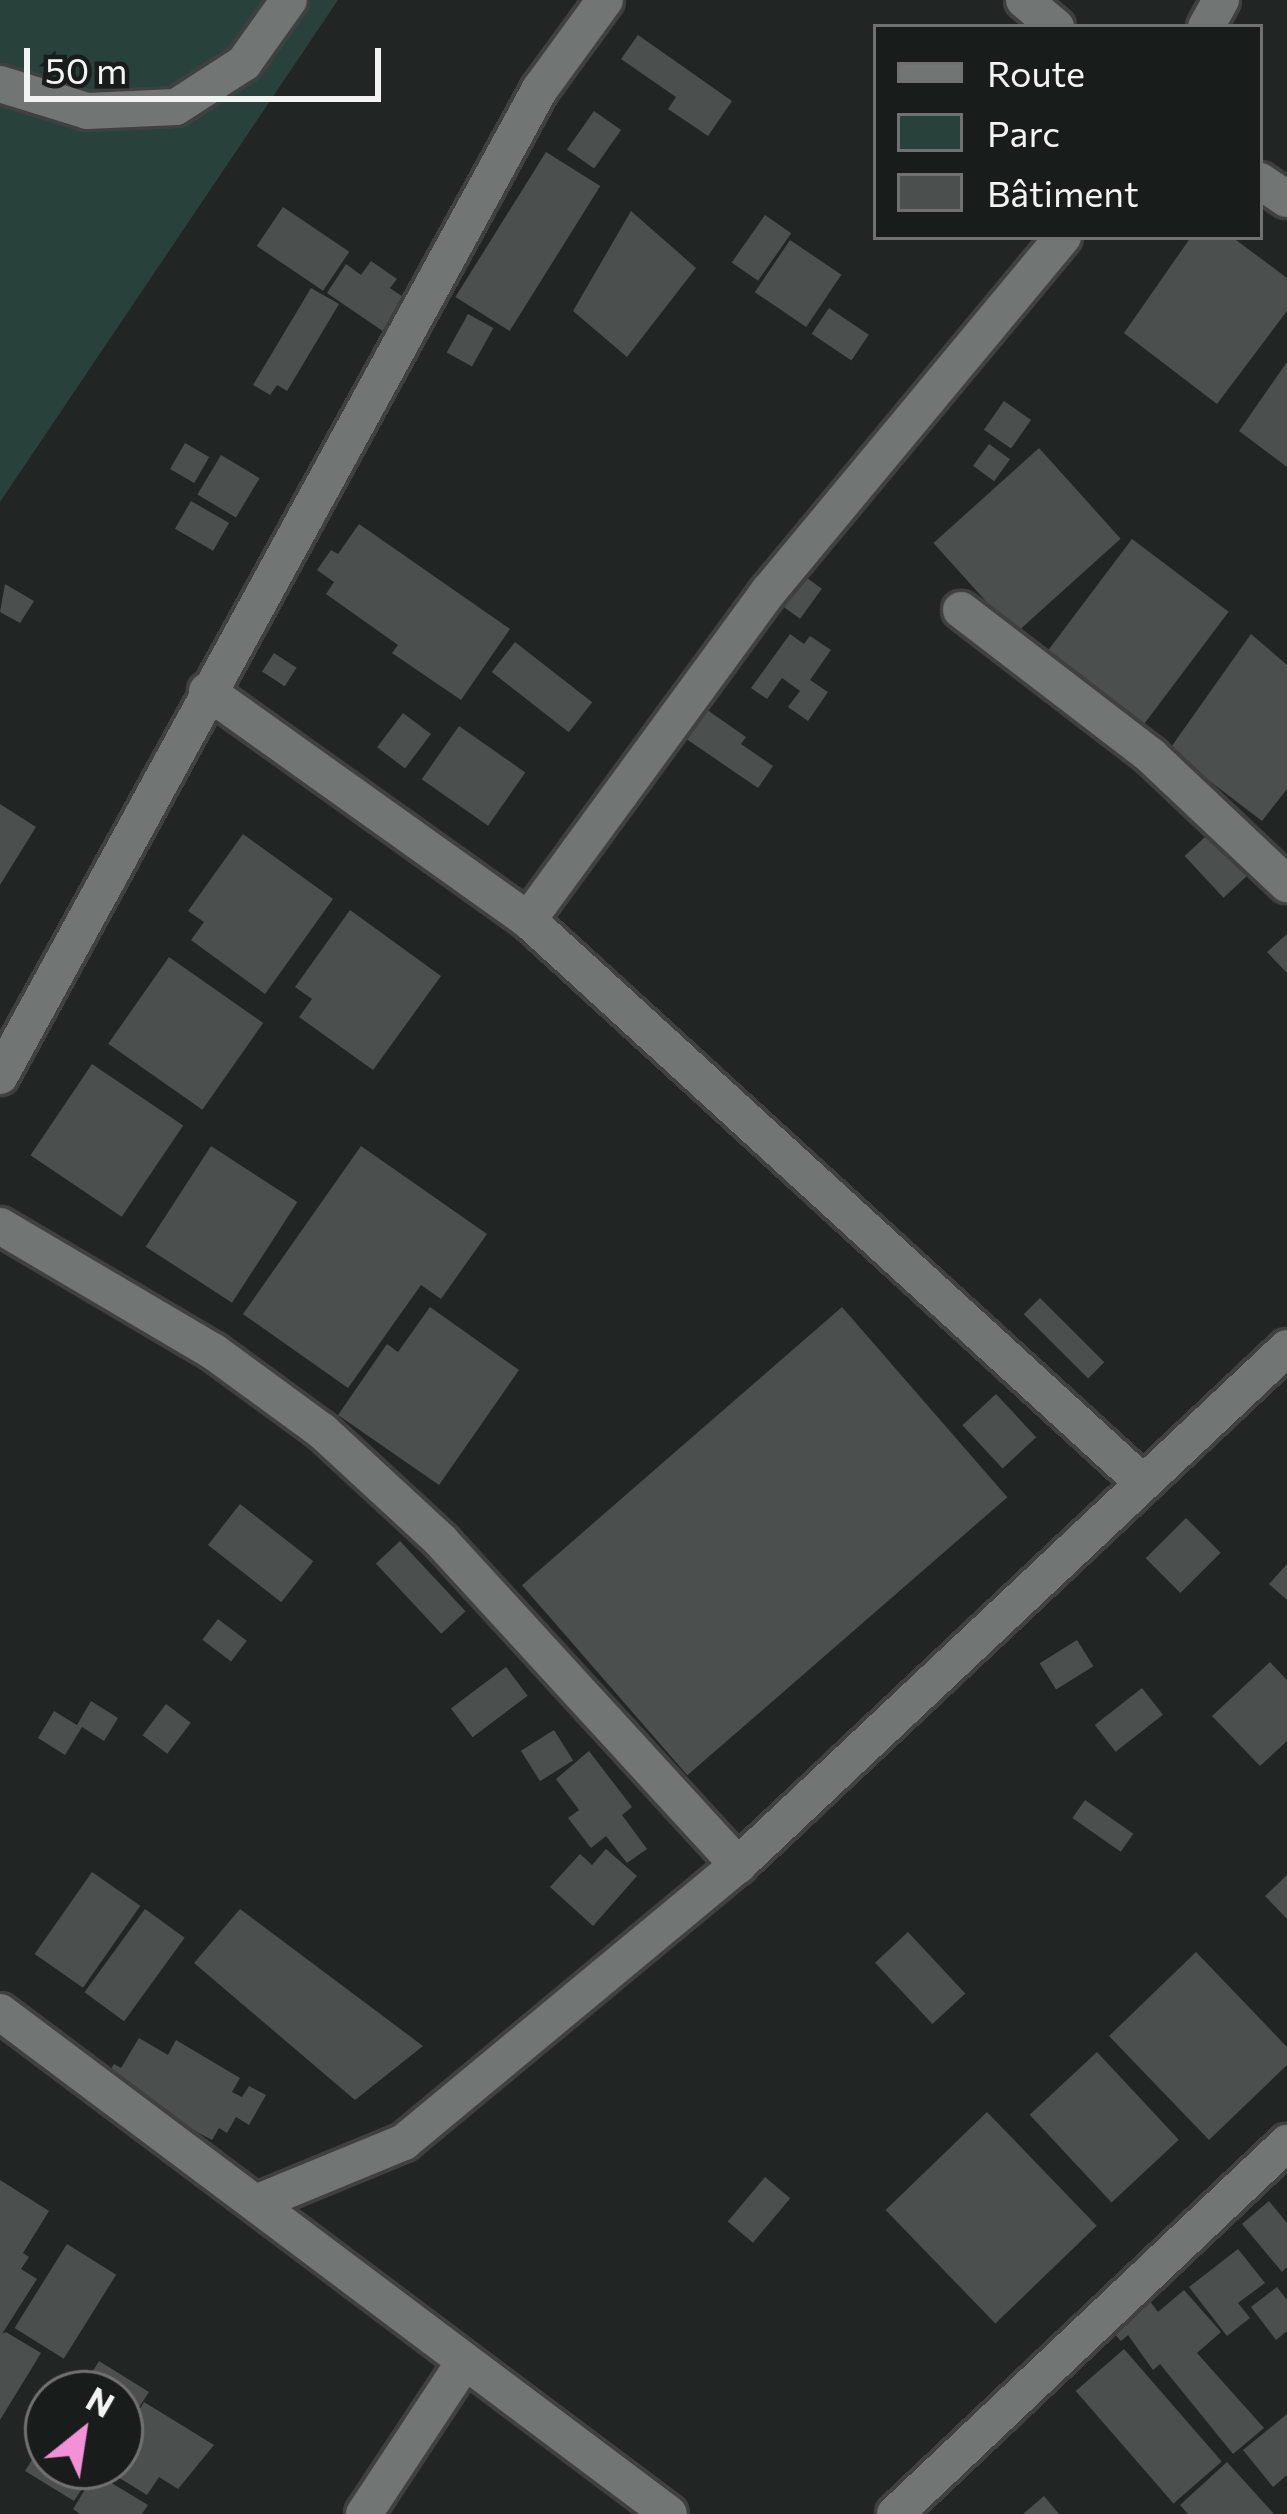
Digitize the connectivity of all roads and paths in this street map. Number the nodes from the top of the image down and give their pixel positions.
1 (289, 0) edge
2 (605, 0) edge
3 (1024, 0) edge
4 (1052, 24) edge
5 (0, 84) edge
6 (1061, 240) edge
7 (961, 610) dead end
8 (207, 691) junction
9 (1287, 884) edge
10 (527, 920) junction
11 (0, 1076) edge
12 (0, 1226) edge
13 (1287, 1348) edge
14 (1141, 1481) junction
15 (738, 1865) junction
16 (2, 2019) edge
17 (1287, 2143) edge
18 (256, 2203) junction
19 (465, 2361) junction
20 (364, 2514) edge
21 (669, 2514) edge
22 (895, 2514) edge

1 - 5 street
2 - 8 street
3 - 4 street
6 - 10 street
7 - 9 street
8 - 10 street
8 - 11 street
10 - 14 street
12 - 15 street
13 - 14 street
14 - 15 street
15 - 18 street
16 - 18 street
17 - 22 street
18 - 19 street
19 - 20 street
19 - 21 street

